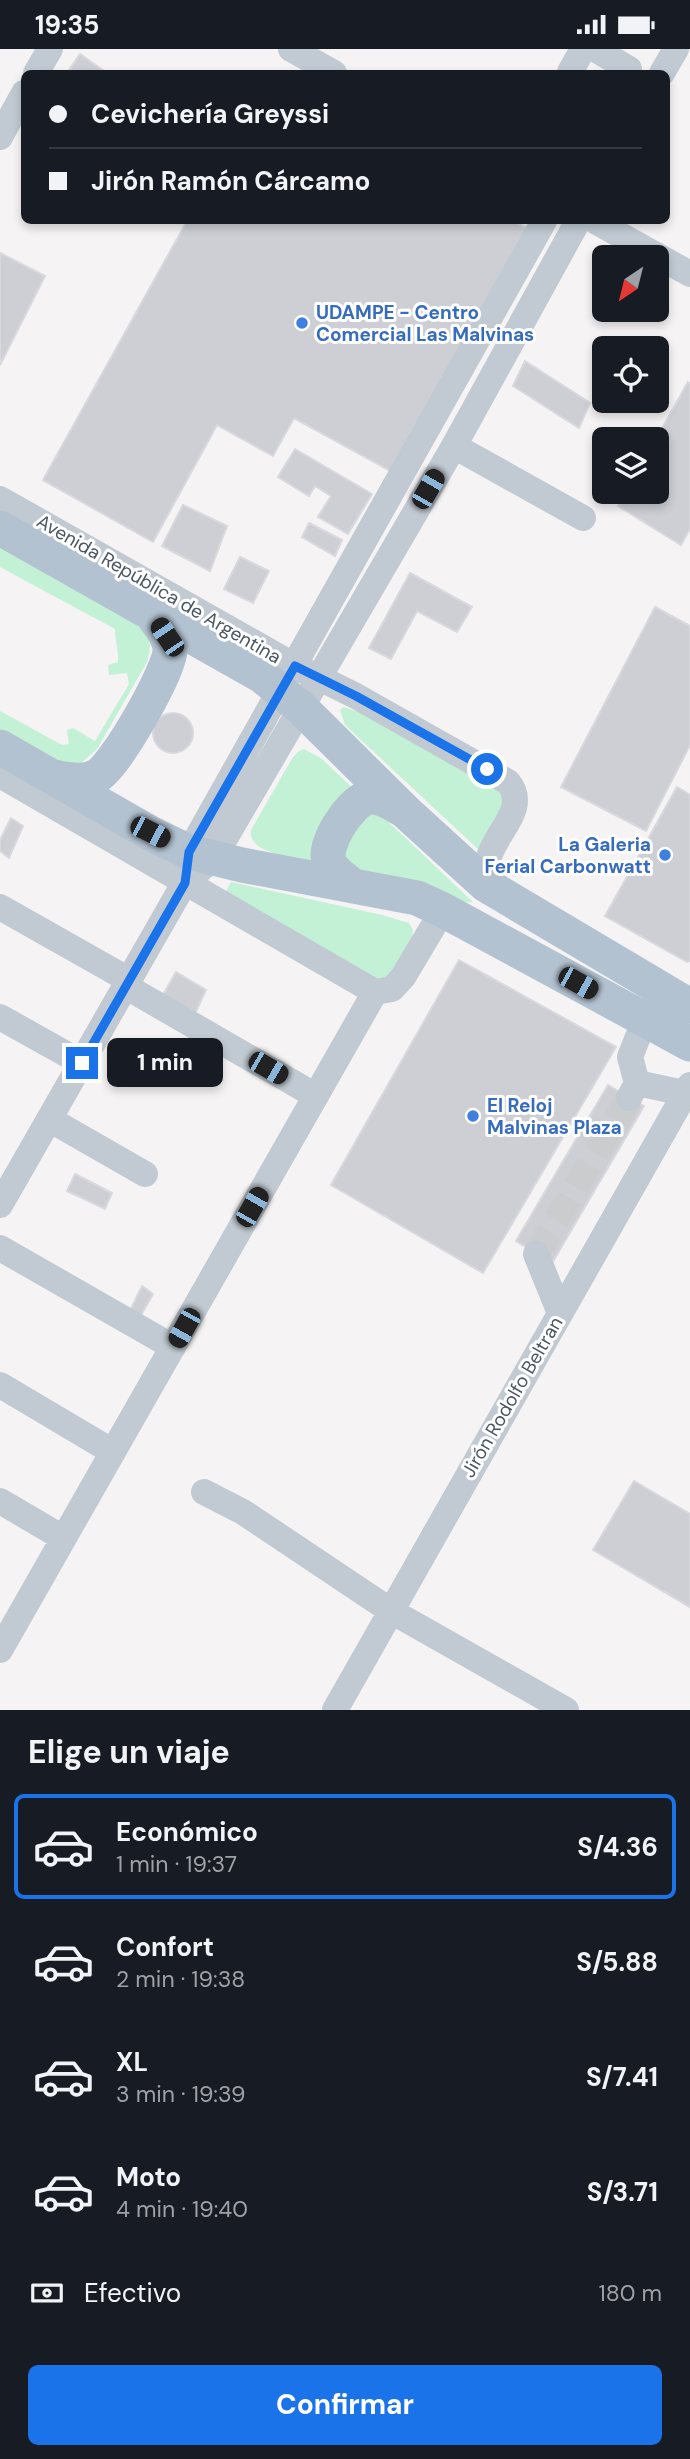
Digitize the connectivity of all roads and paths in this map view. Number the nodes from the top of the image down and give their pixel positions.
1 (50, 49) edge
2 (291, 49) edge
3 (583, 49) edge
4 (595, 49) edge
5 (676, 49) edge
6 (632, 64) edge
7 (38, 70) edge
8 (329, 70) edge
9 (570, 70) edge
10 (664, 70) edge
11 (21, 98) edge
12 (0, 137) edge
13 (542, 224) edge
14 (576, 224) edge
15 (600, 224) edge
16 (690, 274) edge
17 (454, 446) junction
18 (0, 499) edge
19 (583, 518) dead end
20 (0, 528) edge
21 (150, 612) junction
22 (318, 678) junction
23 (292, 689) junction
24 (0, 747) edge
25 (0, 775) edge
26 (51, 776) junction
27 (406, 811) junction
28 (196, 864) junction
29 (486, 885) junction
30 (353, 886) junction
31 (0, 907) edge
32 (443, 910) junction
33 (127, 983) junction
34 (375, 992) junction
35 (690, 1006) edge
36 (0, 1017) edge
37 (645, 1019) junction
38 (690, 1044) edge
39 (82, 1063) junction
40 (687, 1089) edge
41 (316, 1096) junction
42 (49, 1119) junction
43 (145, 1174) dead end
44 (0, 1205) edge
45 (0, 1248) edge
46 (537, 1254) dead end
47 (560, 1313) junction
48 (173, 1347) junction
49 (0, 1385) edge
50 (113, 1452) junction
51 (204, 1492) dead end
52 (0, 1501) edge
53 (63, 1538) junction
54 (391, 1611) junction
55 (8, 1618) edge
56 (0, 1650) edge
57 (336, 1710) edge
58 (566, 1710) edge

1 - 7 street
2 - 8 street
3 - 9 street
4 - 6 street
5 - 10 street
11 - 12 street
13 - 23 street
14 - 17 street
15 - 16 street
17 - 19 street
17 - 22 street
18 - 23 street, Avenida República de Argentina
20 - 21 main road, Avenida República de Argentina
21 - 23 main road, Avenida República de Argentina
21 - 26 main road
22 - 23 street
22 - 29 street
23 - 27 main road, Avenida República de Argentina
23 - 28 street
24 - 26 main road
25 - 28 street
26 - 28 main road
27 - 29 main road, Avenida República de Argentina
27 - 30 main road
28 - 30 main road
28 - 33 street
28 - 34 street
29 - 35 main road, Avenida República de Argentina
30 - 32 main road
31 - 33 street
32 - 34 street
32 - 37 main road
33 - 39 street
33 - 41 street
34 - 41 street
36 - 39 street
37 - 38 main road
37 - 40 street
39 - 42 street
40 - 47 street, Jirón Rodolfo Beltran
41 - 48 street
42 - 43 street
42 - 44 street
45 - 48 street
46 - 47 street
47 - 54 street, Jirón Rodolfo Beltran
48 - 50 street
49 - 50 street
50 - 53 street
51 - 54 street
52 - 53 street
53 - 55 street
54 - 57 street, Jirón Rodolfo Beltran
54 - 58 street
55 - 56 street

